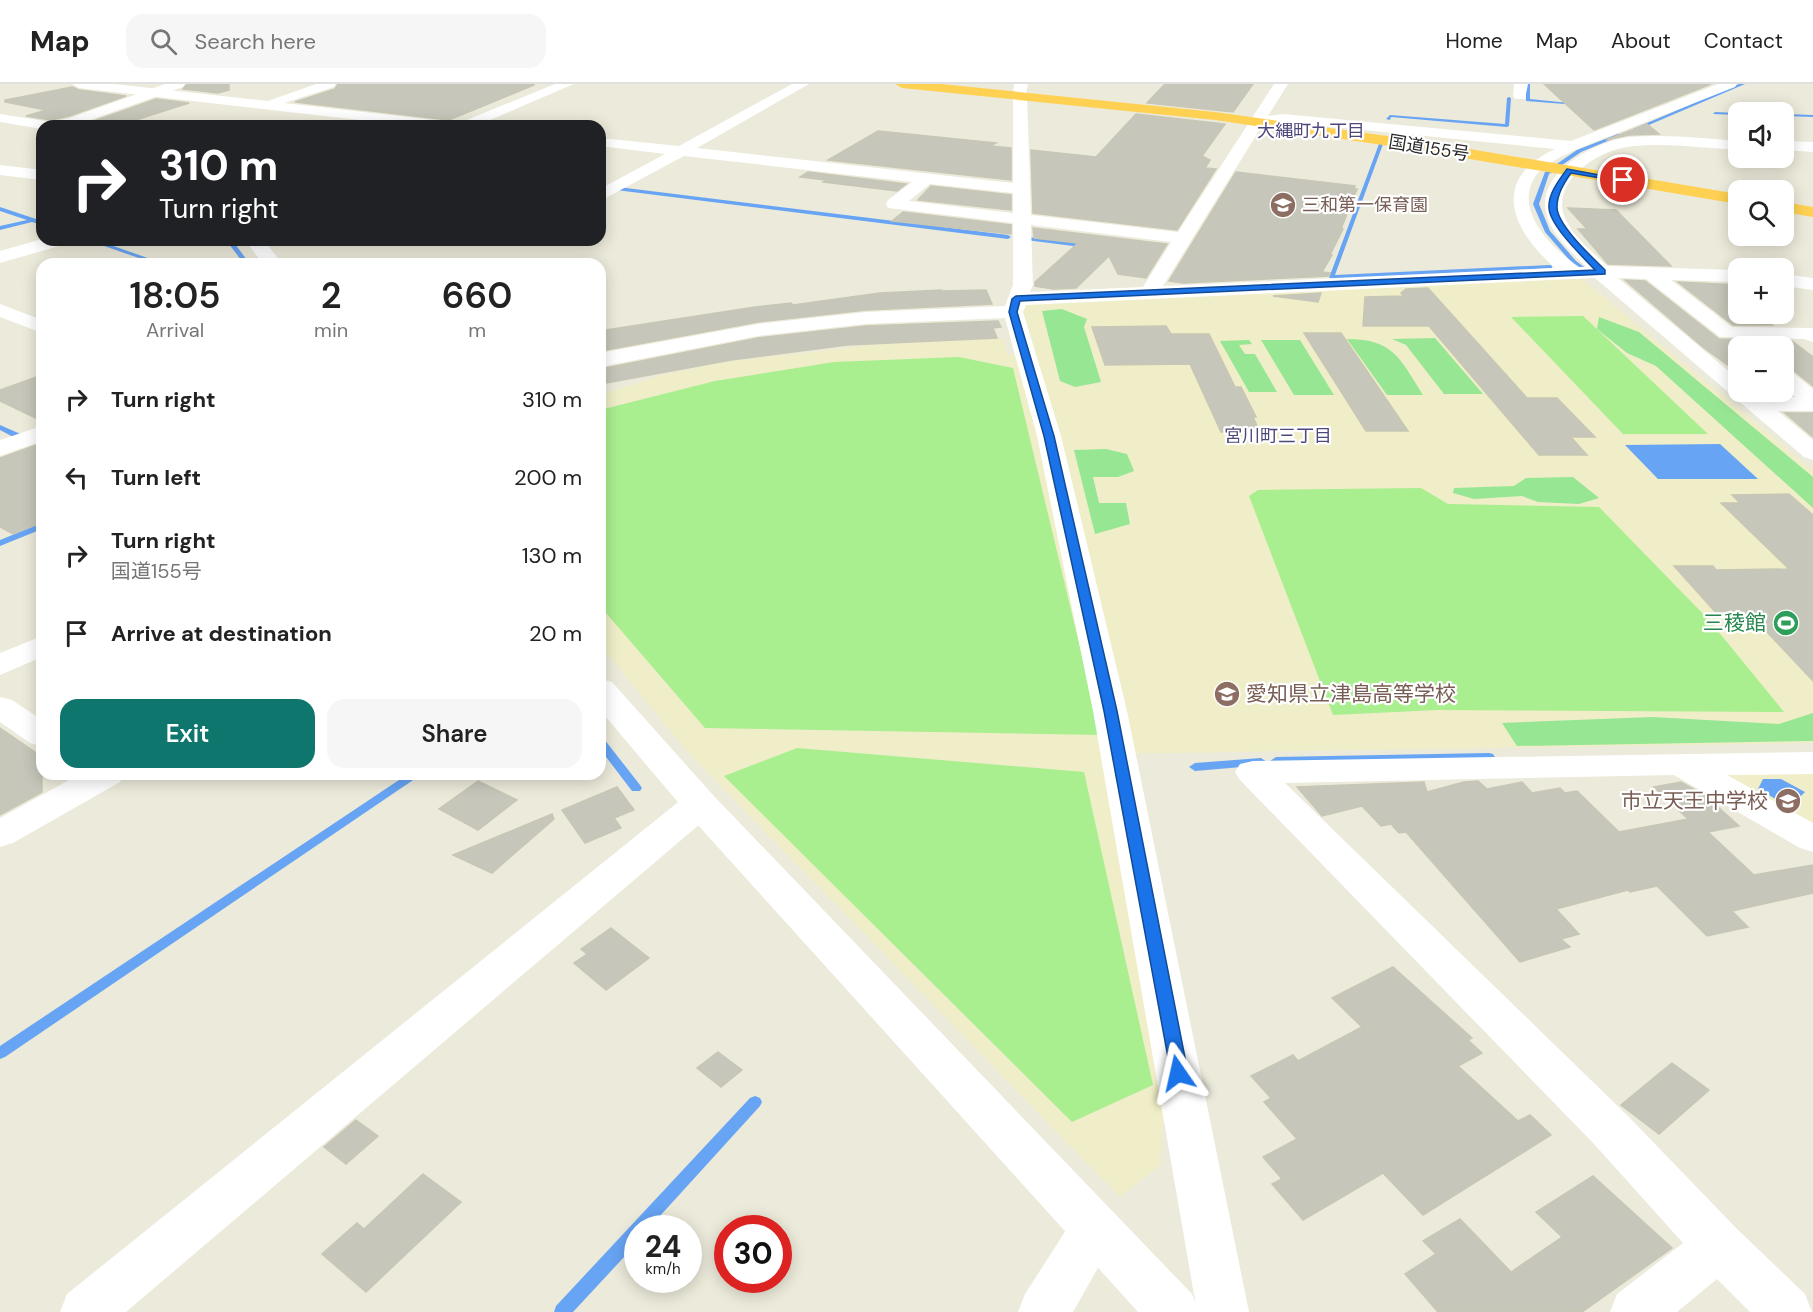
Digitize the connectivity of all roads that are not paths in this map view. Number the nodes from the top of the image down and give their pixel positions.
1 (79, 84) edge
2 (178, 84) edge
3 (329, 84) edge
4 (567, 84) edge
5 (802, 84) edge
6 (902, 84) edge
7 (1281, 84) edge
8 (1730, 84) edge
9 (1021, 89) edge
10 (151, 94) junction
11 (264, 105) junction
12 (0, 118) edge
13 (77, 120) edge
14 (398, 120) edge
15 (478, 120) edge
16 (1258, 122) junction
17 (36, 124) edge
18 (36, 131) edge
19 (21, 135) dead end
20 (606, 143) edge
21 (1596, 143) junction
22 (1728, 145) edge
23 (1794, 146) edge
24 (1813, 147) edge
25 (681, 151) junction
26 (1540, 166) junction
27 (0, 170) edge
28 (1569, 171) junction
29 (36, 174) edge
30 (926, 179) junction
31 (1020, 189) junction
32 (606, 193) edge
33 (1728, 197) edge
34 (1794, 209) edge
35 (1813, 212) edge
36 (1021, 219) junction
37 (1183, 238) junction
38 (39, 246) edge
39 (259, 246) edge
40 (0, 257) edge
41 (268, 258) edge
42 (1590, 272) junction
43 (1649, 272) junction
44 (1728, 276) edge
45 (1794, 281) edge
46 (1813, 284) edge
47 (1154, 293) junction
48 (1015, 305) junction
49 (0, 310) edge
50 (36, 325) edge
51 (36, 328) edge
52 (1727, 333) junction
53 (10, 334) dead end
54 (1731, 336) edge
55 (1813, 336) edge
56 (606, 359) edge
57 (1728, 382) edge
58 (1794, 386) edge
59 (1794, 400) edge
60 (1752, 402) edge
61 (1813, 402) edge
62 (36, 435) edge
63 (0, 449) edge
64 (1813, 452) edge
65 (36, 648) edge
66 (0, 665) edge
67 (606, 695) edge
68 (0, 707) edge
69 (36, 731) edge
70 (1813, 763) edge
71 (1681, 764) junction
72 (95, 780) edge
73 (700, 804) junction
74 (0, 834) edge
75 (1813, 839) edge
76 (1095, 1229) junction
77 (1719, 1246) junction
78 (86, 1312) edge
79 (1044, 1312) edge
80 (1173, 1312) edge
81 (1223, 1312) edge
82 (1636, 1312) edge
83 (1786, 1312) edge

1 - 10 street
2 - 10 street
3 - 11 street
4 - 15 street
5 - 25 street
6 - 9 highway, 国道155号
7 - 16 street
8 - 21 street
9 - 16 highway, 国道155号
9 - 31 street
10 - 11 street
10 - 13 street
11 - 14 street
12 - 17 street
16 - 21 street
16 - 26 highway, 国道155号
16 - 37 street
18 - 19 street
20 - 25 street
21 - 22 street
21 - 26 street
21 - 28 street
23 - 24 street
25 - 30 street
25 - 32 street
26 - 28 highway, 国道155号
26 - 42 street
27 - 29 street
28 - 33 highway, 国道155号
28 - 42 street
30 - 31 street
30 - 36 street
31 - 36 street
34 - 35 highway
36 - 37 street
36 - 48 street
37 - 47 street
38 - 40 street
39 - 41 street
42 - 43 street
42 - 47 street
42 - 57 street
43 - 44 street
43 - 52 street
45 - 46 street
47 - 48 street
48 - 56 street
48 - 81 street
49 - 50 street
51 - 53 street
52 - 54 street
52 - 55 street
58 - 61 street
59 - 61 street
60 - 64 street
62 - 63 street
65 - 66 street
67 - 73 street
68 - 69 street
70 - 71 street
71 - 75 street
71 - 77 street
72 - 74 street
73 - 76 street
73 - 78 street
76 - 79 street
76 - 80 street
77 - 82 street
77 - 83 street

